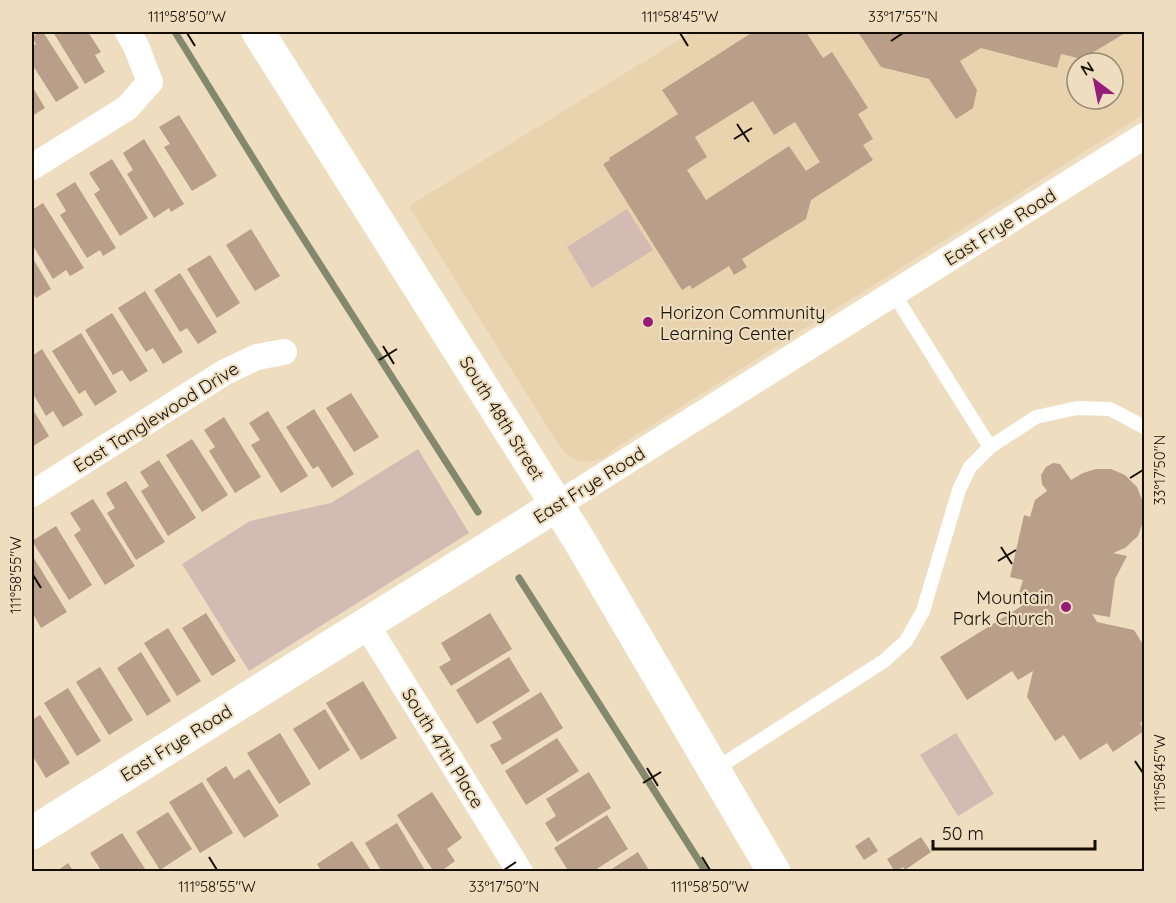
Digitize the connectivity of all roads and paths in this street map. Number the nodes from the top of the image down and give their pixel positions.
1 (128, 32) edge
2 (258, 32) edge
3 (1144, 136) edge
4 (32, 167) edge
5 (894, 294) junction
6 (284, 352) dead end
7 (1144, 427) edge
8 (990, 447) junction
9 (32, 494) edge
10 (557, 506) junction
11 (366, 624) junction
12 (714, 770) junction
13 (33, 829) edge
14 (513, 869) edge
15 (774, 872) edge

1 - 4 street
2 - 10 street, South 48th Street
3 - 5 street, East Frye Road
5 - 8 lane
5 - 10 street, East Frye Road
6 - 9 street, East Tanglewood Drive
7 - 8 lane
8 - 12 lane
10 - 11 street, East Frye Road
10 - 12 street, South 48th Street
11 - 13 street, East Frye Road
11 - 14 street, South 47th Place
12 - 15 street, South 48th Street

